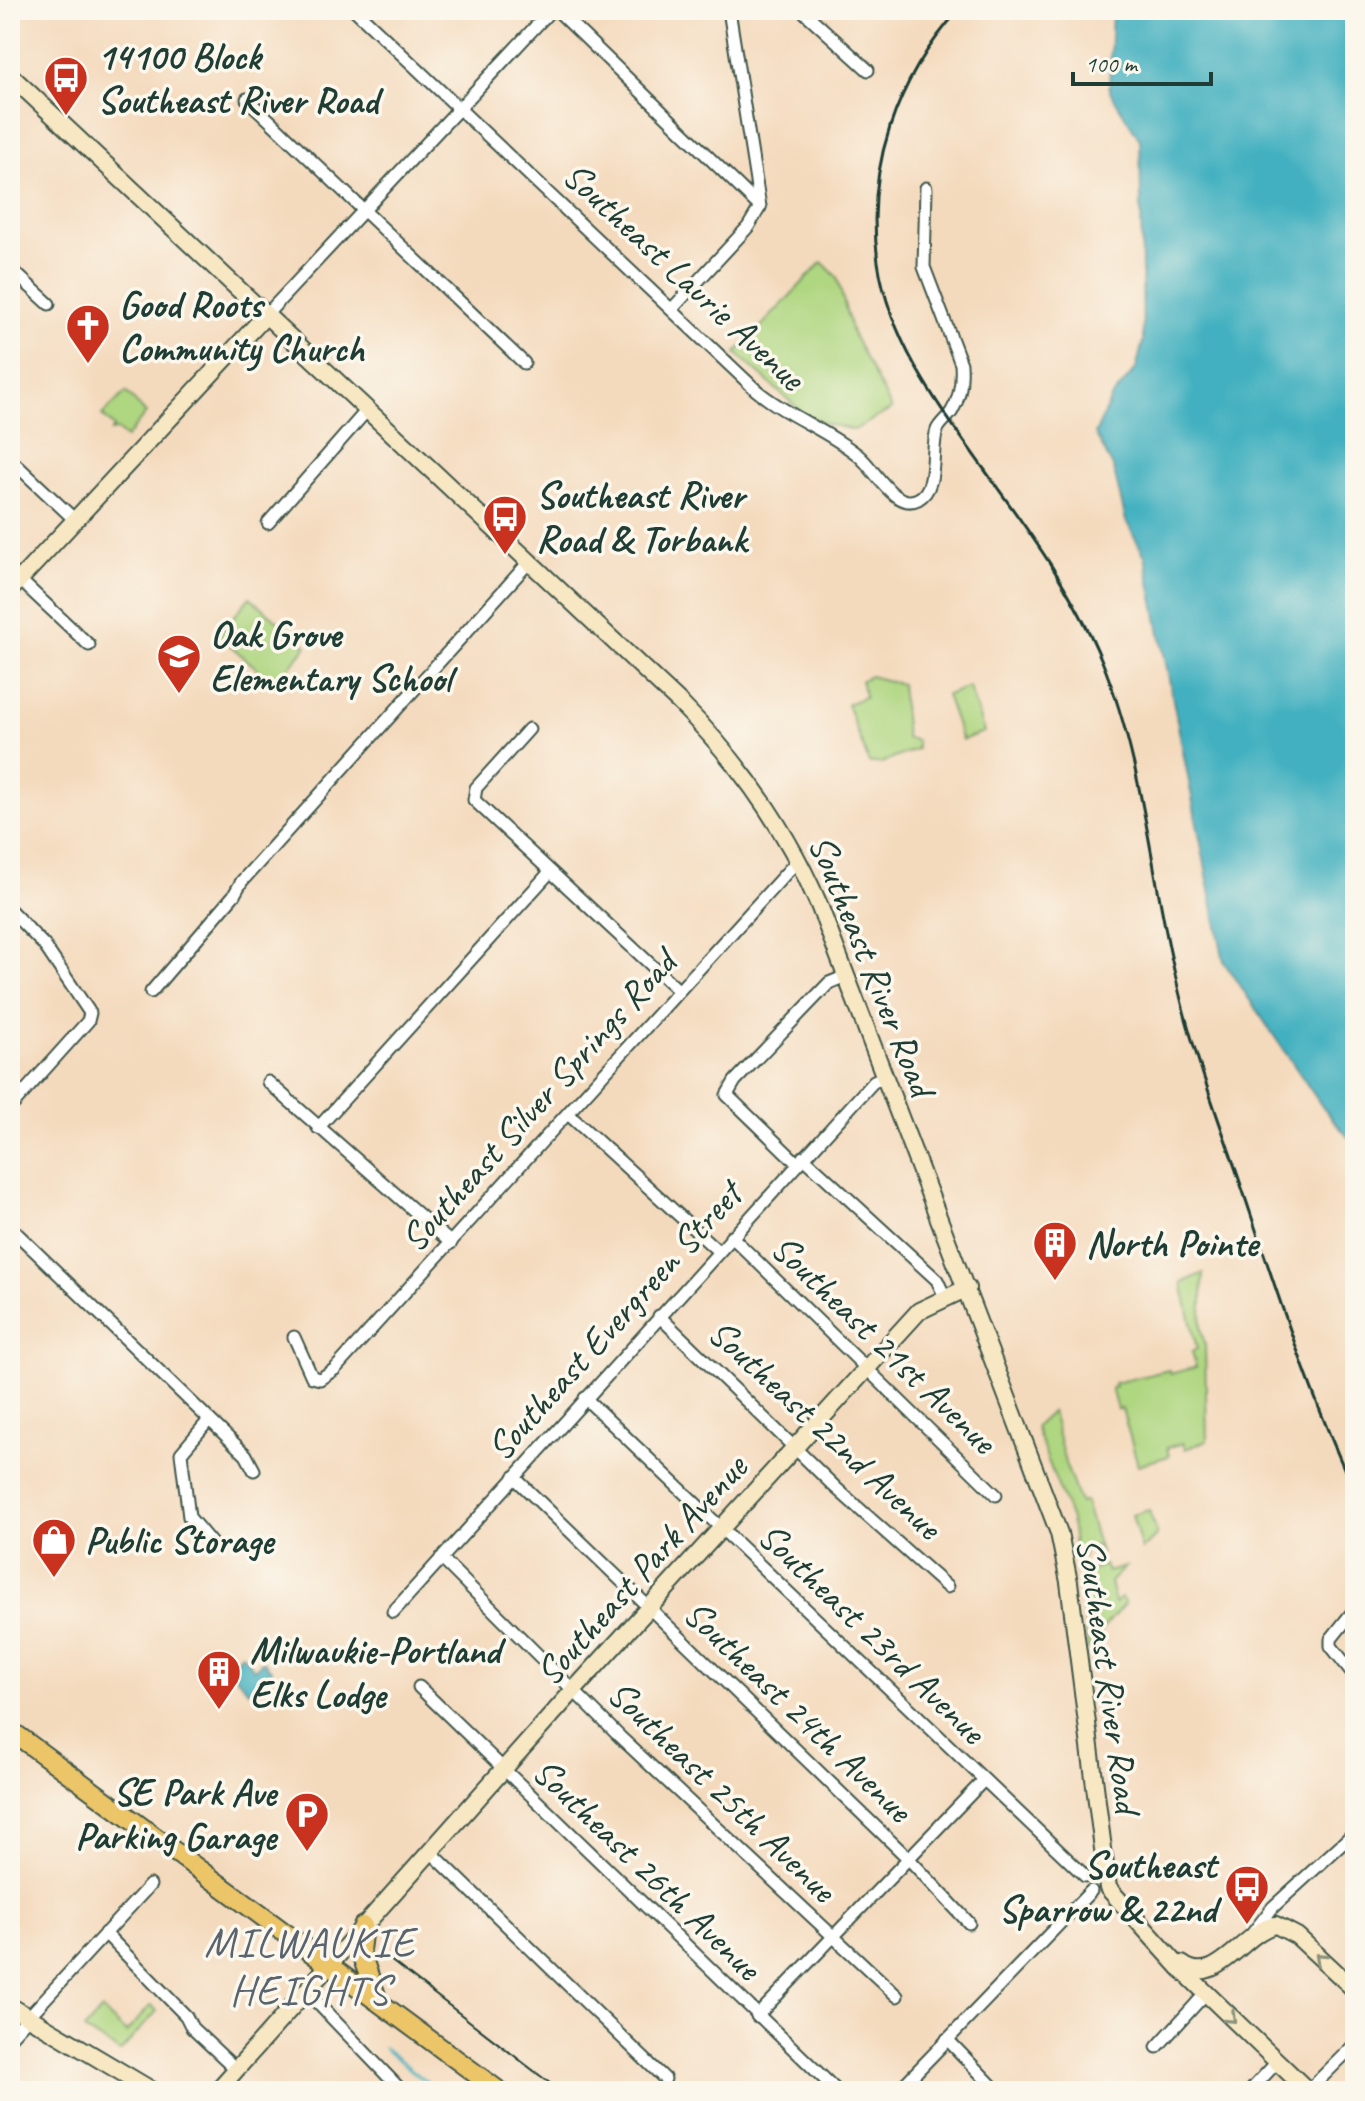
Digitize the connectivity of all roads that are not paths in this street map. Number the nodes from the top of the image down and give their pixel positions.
1 (355, 10) edge
2 (554, 10) edge
3 (729, 10) edge
4 (802, 10) edge
5 (868, 70) dead end
6 (10, 75) edge
7 (247, 99) dead end
8 (458, 108) junction
9 (926, 188) dead end
10 (760, 207) junction
11 (363, 209) junction
12 (10, 268) edge
13 (49, 304) dead end
14 (672, 309) junction
15 (266, 315) junction
16 (524, 363) dead end
17 (368, 409) junction
18 (10, 459) edge
19 (75, 520) junction
20 (268, 523) dead end
21 (530, 561) junction
22 (15, 585) edge
23 (89, 645) dead end
24 (529, 729) dead end
25 (798, 860) junction
26 (550, 872) junction
27 (10, 910) edge
28 (846, 976) junction
29 (678, 990) junction
30 (151, 992) dead end
31 (885, 1076) junction
32 (268, 1082) dead end
33 (10, 1108) edge
34 (568, 1114) junction
35 (318, 1128) junction
36 (800, 1160) junction
37 (10, 1227) edge
38 (731, 1236) junction
39 (451, 1243) junction
40 (718, 1251) junction
41 (967, 1288) junction
42 (945, 1297) junction
43 (659, 1316) junction
44 (294, 1337) dead end
45 (867, 1369) junction
46 (585, 1398) junction
47 (209, 1420) junction
48 (795, 1449) junction
49 (254, 1470) dead end
50 (514, 1477) junction
51 (996, 1495) dead end
52 (722, 1529) junction
53 (211, 1543) dead end
54 (441, 1558) junction
55 (947, 1587) dead end
56 (650, 1608) junction
57 (1355, 1609) edge
58 (393, 1612) dead end
59 (1355, 1676) edge
60 (419, 1687) dead end
61 (574, 1690) junction
62 (10, 1730) edge
63 (503, 1771) junction
64 (982, 1782) junction
65 (1354, 1834) edge
66 (432, 1853) junction
67 (909, 1859) junction
68 (1103, 1868) junction
69 (1085, 1876) junction
70 (150, 1885) dead end
71 (1100, 1890) junction
72 (1287, 1898) junction
73 (969, 1923) dead end
74 (363, 1926) junction
75 (1284, 1926) junction
76 (105, 1933) junction
77 (1252, 1934) junction
78 (832, 1938) junction
79 (1231, 1955) junction
80 (1177, 1962) junction
81 (329, 1965) junction
82 (1355, 1990) edge
83 (306, 1991) junction
84 (1205, 1994) junction
85 (897, 1996) dead end
86 (378, 2001) junction
87 (10, 2006) edge
88 (27, 2016) junction
89 (757, 2016) junction
90 (10, 2037) edge
91 (947, 2039) junction
92 (1355, 2044) edge
93 (1157, 2047) dead end
94 (1277, 2062) junction
95 (237, 2070) junction
96 (665, 2079) dead end
97 (153, 2091) edge
98 (217, 2091) edge
99 (402, 2091) edge
100 (499, 2091) edge
101 (837, 2091) edge
102 (898, 2091) edge
103 (997, 2091) edge
104 (1250, 2091) edge
105 (1308, 2091) edge

1 - 8 street, Southeast Laurie Avenue
2 - 8 street
2 - 10 street
3 - 10 street
4 - 5 street
6 - 15 street, Southeast River Road
7 - 11 street
8 - 11 street
8 - 14 street, Southeast Laurie Avenue
9 - 14 street, Southeast Laurie Avenue
10 - 14 street
11 - 15 street
11 - 16 street
12 - 13 street
15 - 17 street, Southeast River Road
15 - 19 street
17 - 20 street
17 - 21 street, Southeast River Road
18 - 19 street
19 - 22 street
21 - 25 street, Southeast River Road
21 - 30 street
22 - 23 street
24 - 26 street
25 - 28 street, Southeast River Road
25 - 29 street, Southeast Silver Springs Road
26 - 29 street
26 - 35 street
27 - 33 street
28 - 31 street, Southeast River Road
28 - 36 street
29 - 34 street, Southeast Silver Springs Road
31 - 36 street, Southeast Evergreen Street
31 - 41 street, Southeast River Road
32 - 35 street
34 - 39 street, Southeast Silver Springs Road
34 - 40 street, Southeast 21st Avenue
35 - 39 street
36 - 38 street, Southeast Evergreen Street
36 - 42 street
37 - 47 street
38 - 40 street, Southeast Evergreen Street
38 - 45 street, Southeast 21st Avenue
39 - 44 street, Southeast Silver Springs Road
40 - 43 street, Southeast Evergreen Street
41 - 42 street, Southeast Park Avenue
41 - 68 street, Southeast River Road
42 - 45 street, Southeast Park Avenue
43 - 46 street, Southeast Evergreen Street
43 - 48 street, Southeast 22nd Avenue
45 - 48 street, Southeast Park Avenue
45 - 51 street, Southeast 21st Avenue
46 - 50 street, Southeast Evergreen Street
46 - 52 street, Southeast 23rd Avenue
47 - 49 street
47 - 53 street
48 - 52 street, Southeast Park Avenue
48 - 55 street, Southeast 22nd Avenue
50 - 54 street, Southeast Evergreen Street
50 - 56 street, Southeast 24th Avenue
52 - 56 street, Southeast Park Avenue
52 - 64 street, Southeast 23rd Avenue
54 - 58 street, Southeast Evergreen Street
54 - 61 street, Southeast 25th Avenue
56 - 61 street, Southeast Park Avenue
56 - 67 street, Southeast 24th Avenue
57 - 59 street
60 - 63 street, Southeast 26th Avenue
61 - 63 street, Southeast Park Avenue
61 - 78 street, Southeast 25th Avenue
62 - 81 main road
63 - 66 street, Southeast Park Avenue
63 - 89 street, Southeast 26th Avenue
64 - 67 street
64 - 69 street, Southeast 23rd Avenue
65 - 72 street
66 - 74 street, Southeast Park Avenue
66 - 96 street
67 - 73 street, Southeast 24th Avenue
67 - 78 street
68 - 69 street
68 - 71 street, Southeast River Road
69 - 71 street
70 - 76 street
71 - 80 street, Southeast River Road
71 - 91 street
72 - 75 street
72 - 77 street
74 - 81 street, Southeast Park Avenue
74 - 86 main road
75 - 77 street
82 -> 75 street
76 - 88 street
76 - 95 street
77 - 79 street
78 - 85 street, Southeast 25th Avenue
78 - 89 street
79 - 80 street
79 - 84 street
80 - 84 street, Southeast River Road
81 - 83 street, Southeast Park Avenue
81 - 86 main road
83 - 95 street, Southeast Park Avenue
83 - 99 street
84 - 93 street
84 -> 94 street, Southeast River Road
86 - 100 main road
87 - 88 street
88 - 90 street
88 - 97 street
89 - 101 street, Southeast 26th Avenue
91 - 102 street
91 - 103 street
92 - 105 street
94 - 104 street
94 - 105 street, Southeast River Road
95 - 98 street, Southeast Park Avenue

